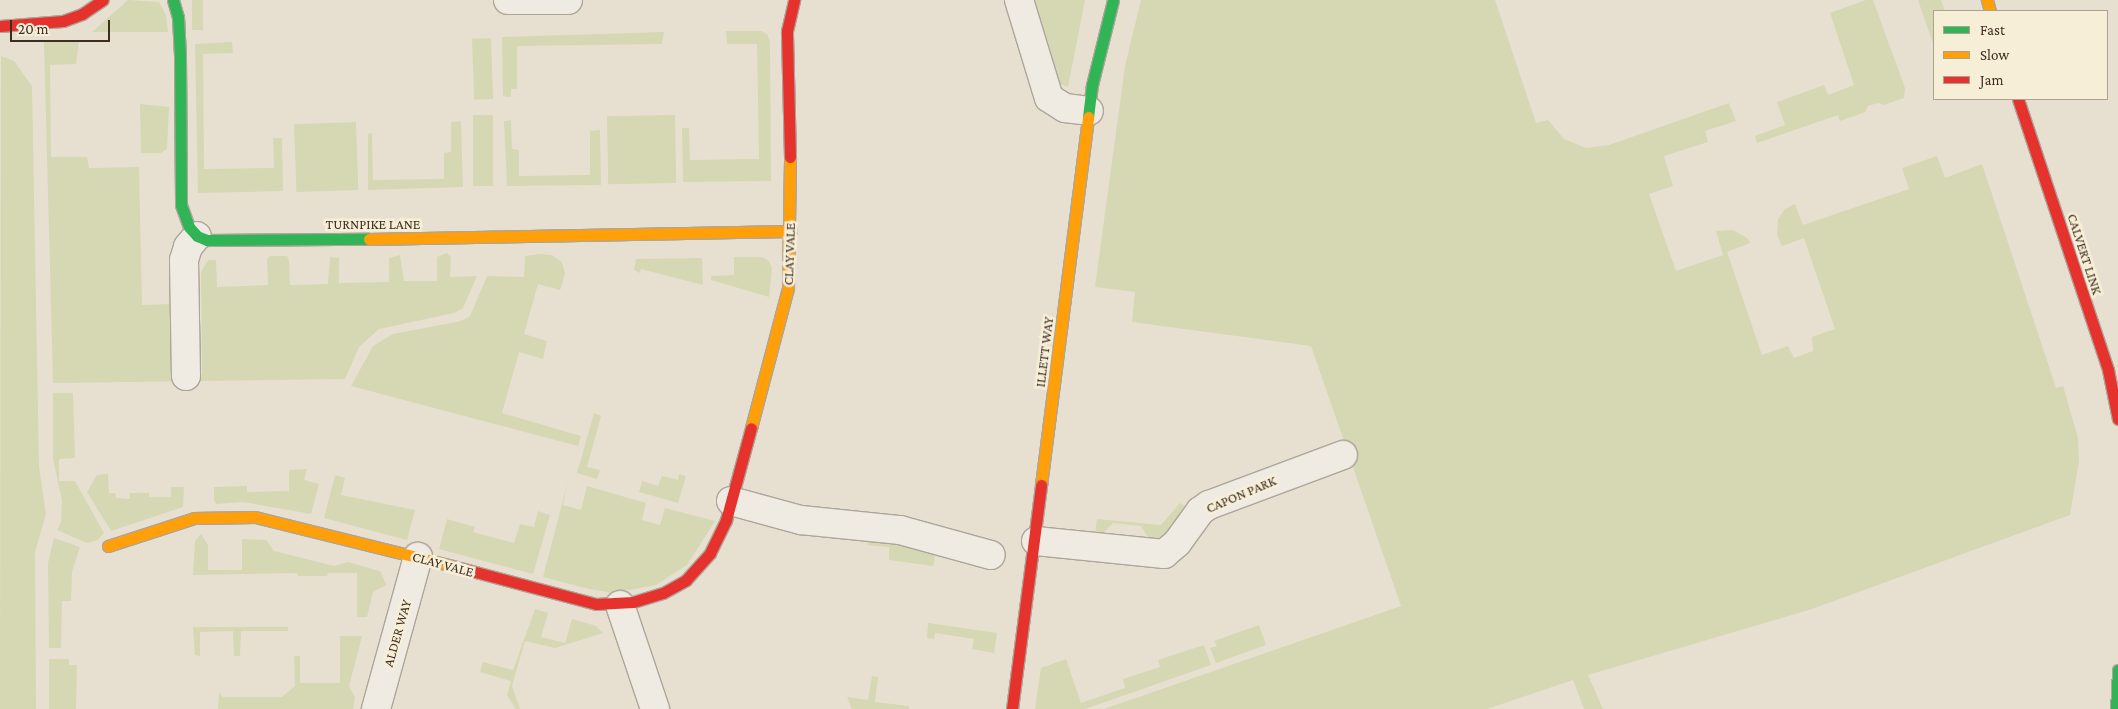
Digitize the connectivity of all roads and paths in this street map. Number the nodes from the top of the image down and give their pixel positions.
1 (103, 0) edge
2 (173, 0) edge
3 (508, 0) edge
4 (568, 0) edge
5 (794, 0) edge
6 (1019, 0) edge
7 (1113, 0) edge
8 (0, 26) edge
9 (2018, 100) edge
10 (1089, 111) junction
11 (791, 231) junction
12 (197, 236) junction
13 (186, 376) dead end
14 (2118, 419) edge
15 (1343, 455) dead end
16 (731, 501) junction
17 (1036, 541) junction
18 (108, 546) dead end
19 (991, 555) dead end
20 (418, 557) junction
21 (620, 605) junction
22 (2118, 670) edge
23 (376, 709) edge
24 (655, 709) edge
25 (1012, 709) edge
26 (2116, 709) edge

1 - 8 street
2 - 12 street
3 - 4 street
5 - 11 street, CLAY VALE
6 - 10 street
7 - 10 street, ILLETT WAY
9 - 14 street, CALVERT LINK
10 - 17 street, ILLETT WAY
11 - 12 street, TURNPIKE LANE
11 - 16 street, CLAY VALE
12 - 13 street
15 - 17 street, CAPON PARK
16 - 19 street
16 - 21 street, CLAY VALE
17 - 25 street, ILLETT WAY
18 - 20 street, CLAY VALE
20 - 21 street, CLAY VALE
20 - 23 street, ALDER WAY
21 - 24 street
22 - 26 street

